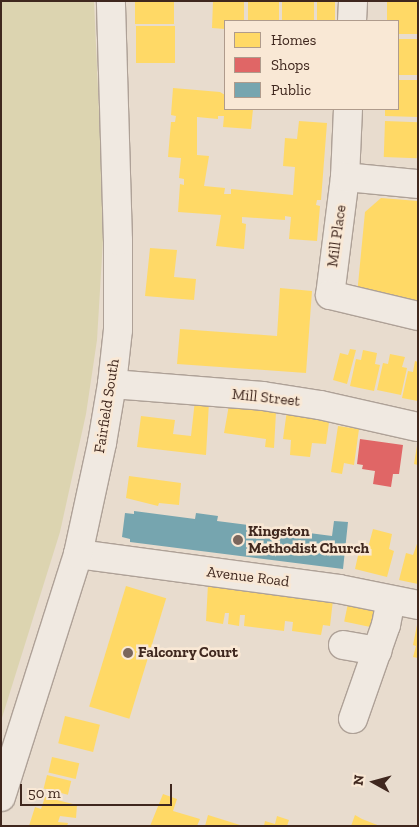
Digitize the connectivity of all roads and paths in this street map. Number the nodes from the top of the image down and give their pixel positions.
1 (111, 1) edge
2 (353, 1) edge
3 (352, 20) edge
4 (348, 110) edge
5 (344, 177) junction
6 (418, 184) edge
7 (418, 316) edge
8 (112, 384) junction
9 (418, 427) edge
10 (78, 554) junction
11 (391, 600) junction
12 (418, 605) edge
13 (343, 645) dead end
14 (377, 651) junction
15 (353, 719) dead end
16 (1, 797) edge

1 - 8 street, Fairfield South
2 - 3 street
4 - 5 street, Mill Place
5 - 6 street
5 - 7 street, Mill Place
8 - 9 street, Mill Street
8 - 10 street, Fairfield South
10 - 11 street, Avenue Road
10 - 16 street, Fairfield South
11 - 12 street, Avenue Road
11 - 14 street
13 - 14 street
14 - 15 street

